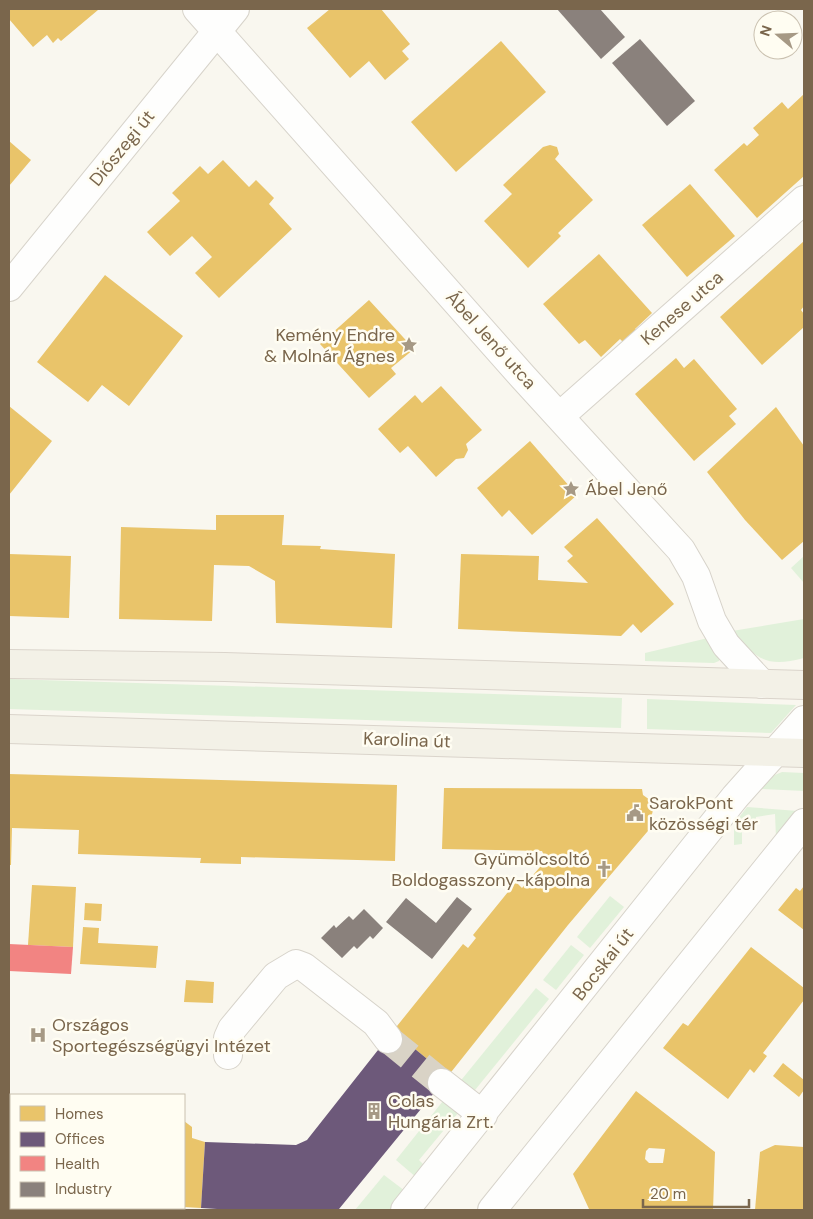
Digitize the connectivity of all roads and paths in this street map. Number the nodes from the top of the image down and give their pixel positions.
1 (197, 9) edge
2 (235, 9) edge
3 (217, 31) junction
4 (804, 200) edge
5 (9, 287) edge
6 (560, 416) junction
7 (9, 664) edge
8 (762, 684) junction
9 (804, 685) edge
10 (804, 720) edge
11 (9, 729) edge
12 (775, 752) junction
13 (804, 753) edge
14 (804, 823) edge
15 (388, 1039) tunnel mouth
16 (228, 1055) dead end
17 (442, 1083) tunnel mouth
18 (483, 1115) junction
19 (405, 1210) edge
20 (492, 1210) edge

1 - 3 street, Ábel Jenő utca
2 - 3 street, Diószegi út
3 - 5 street, Diószegi út
3 - 6 street, Ábel Jenő utca
4 - 6 street, Kenese utca
6 - 8 street, Ábel Jenő utca
7 - 8 main road
8 - 9 main road
10 - 12 street, Bocskai út
11 - 12 main road, Karolina út
12 - 13 main road, Karolina út
12 - 18 street, Bocskai út
14 - 20 street
15 - 16 street
17 - 18 street
18 - 19 street, Bocskai út

